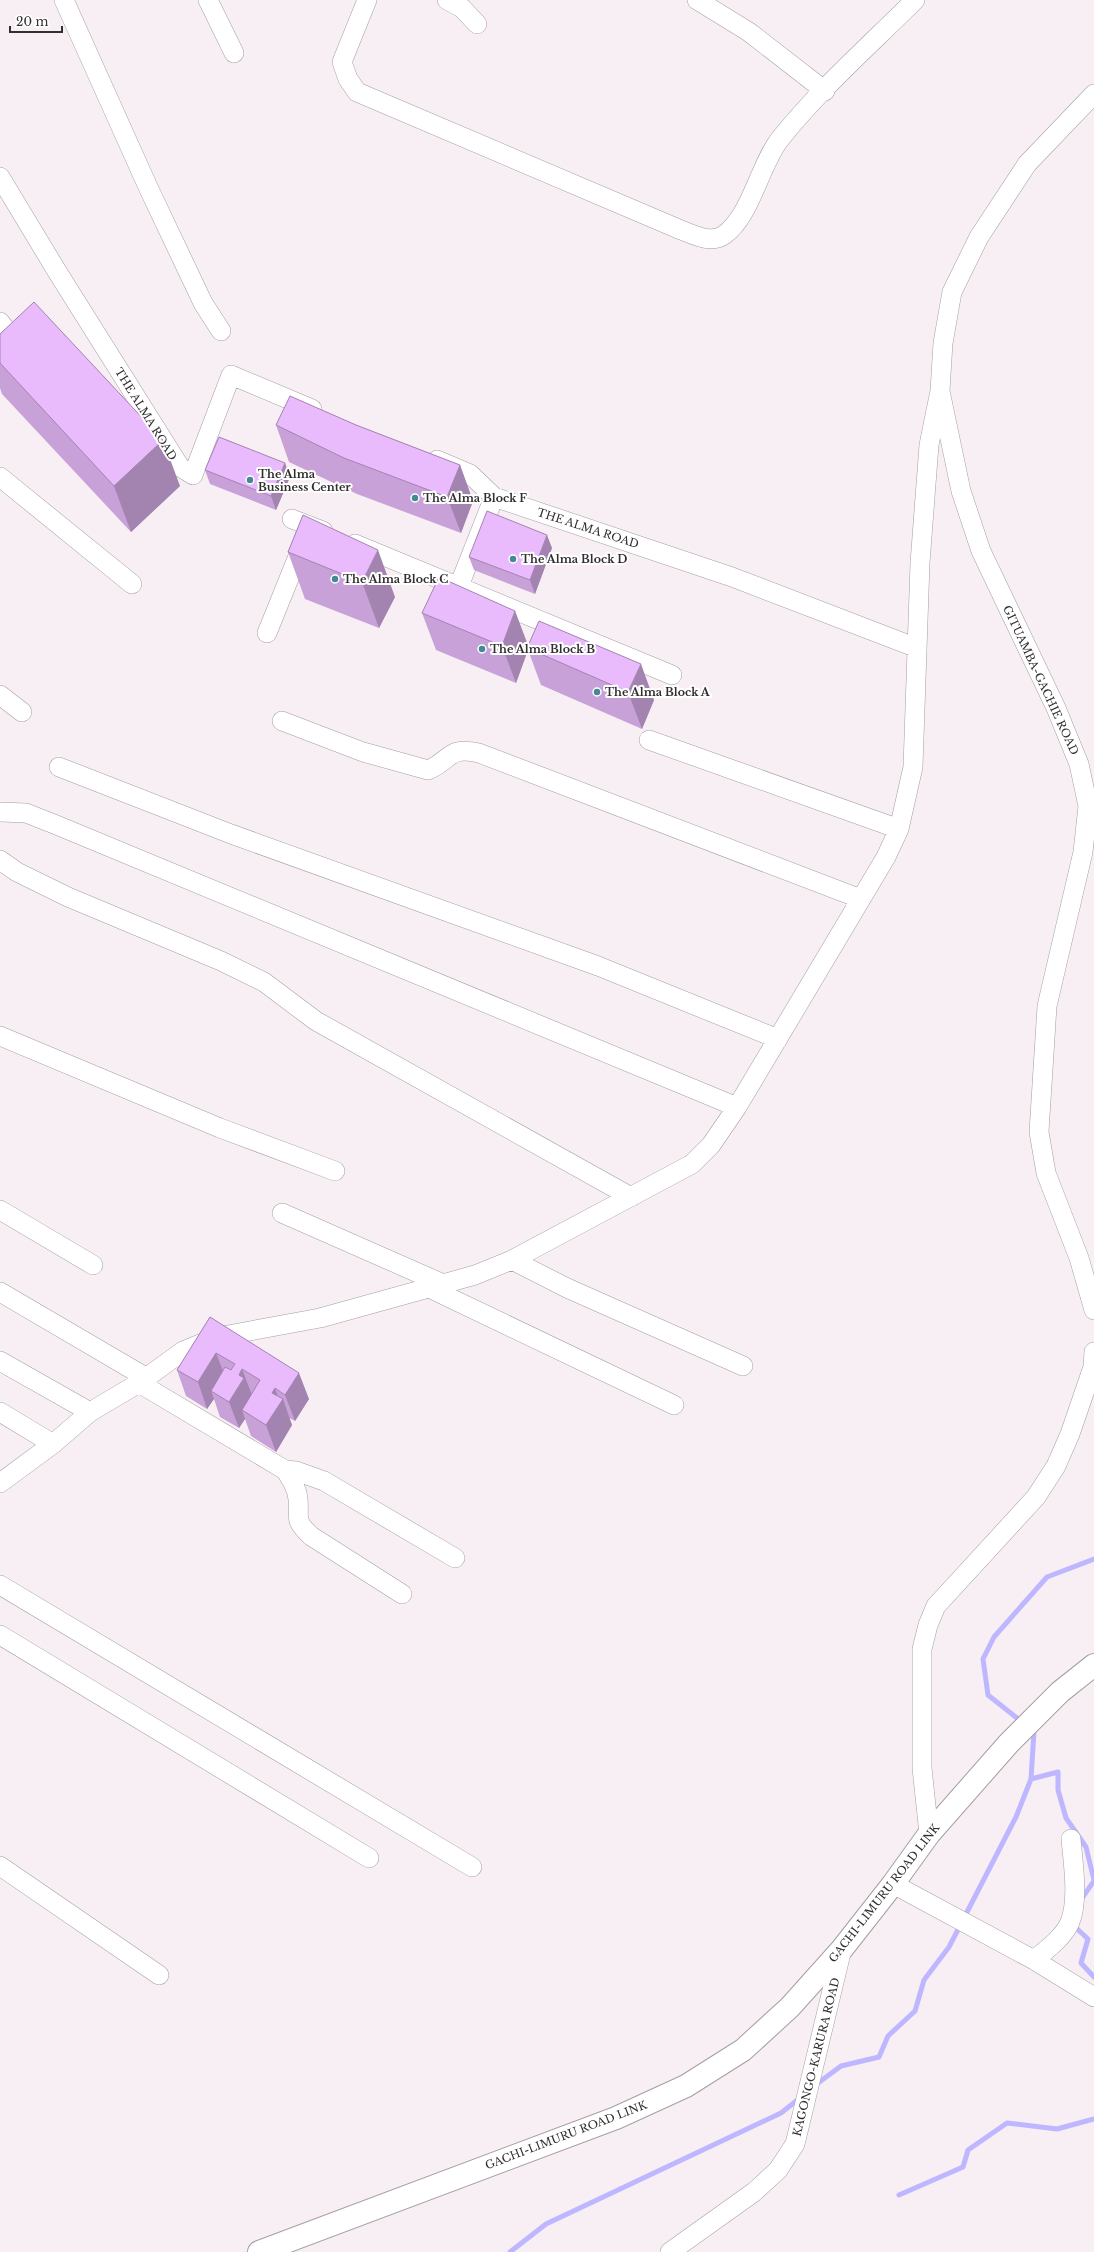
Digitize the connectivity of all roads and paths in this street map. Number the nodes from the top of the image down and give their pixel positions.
1 (64, 0) edge
2 (208, 0) edge
3 (367, 0) edge
4 (447, 0) edge
5 (697, 0) edge
6 (915, 0) edge
7 (477, 24) dead end
8 (234, 53) dead end
9 (825, 91) junction
10 (1094, 94) edge
11 (0, 177) edge
12 (0, 322) edge
13 (221, 330) dead end
14 (23, 351) edge
15 (940, 392) junction
16 (325, 414) edge
17 (419, 453) edge
18 (0, 477) edge
19 (494, 497) junction
20 (292, 518) dead end
21 (310, 526) junction
22 (132, 584) dead end
23 (459, 586) junction
24 (267, 633) dead end
25 (917, 648) junction
26 (672, 675) dead end
27 (0, 695) edge
28 (22, 712) dead end
29 (282, 721) dead end
30 (649, 740) dead end
31 (59, 767) dead end
32 (0, 812) edge
33 (899, 828) junction
34 (0, 860) edge
35 (861, 899) junction
36 (0, 1036) edge
37 (778, 1039) junction
38 (737, 1107) junction
39 (335, 1171) dead end
40 (630, 1197) junction
41 (0, 1210) edge
42 (282, 1212) dead end
43 (512, 1260) junction
44 (93, 1265) dead end
45 (434, 1285) junction
46 (0, 1292) edge
47 (1094, 1310) edge
48 (1094, 1352) edge
49 (0, 1361) edge
50 (743, 1366) dead end
51 (143, 1381) junction
52 (674, 1405) dead end
53 (0, 1412) edge
54 (90, 1412) junction
55 (53, 1444) junction
56 (285, 1470) junction
57 (0, 1484) edge
58 (455, 1558) dead end
59 (0, 1585) edge
60 (402, 1594) dead end
61 (0, 1635) edge
62 (1094, 1665) edge
63 (929, 1834) junction
64 (1071, 1839) dead end
65 (369, 1858) dead end
66 (0, 1866) edge
67 (472, 1867) dead end
68 (893, 1884) junction
69 (842, 1949) junction
70 (1034, 1960) junction
71 (159, 1975) dead end
72 (1094, 1997) edge
73 (259, 2252) edge
74 (670, 2252) edge

1 - 13 street
2 - 8 street
3 - 9 street
4 - 7 street
5 - 9 street
6 - 9 street
10 - 15 street, GITUAMBA-GACHIE ROAD
11 - 16 street, THE ALMA ROAD
12 - 14 street
15 - 25 street
15 - 47 street, GITUAMBA-GACHIE ROAD
17 - 19 street, THE ALMA ROAD
18 - 22 street
19 - 23 street
19 - 25 street, THE ALMA ROAD
20 - 21 street
21 - 23 street
21 - 24 street
23 - 26 street
25 - 33 street
27 - 28 street
29 - 35 street
30 - 33 street
31 - 37 street
32 - 38 street
33 - 35 street
34 - 40 street
35 - 37 street
36 - 39 street
37 - 38 street
38 - 40 street
40 - 43 street
41 - 44 street
42 - 45 street
43 - 45 street
43 - 50 street
45 - 51 street
45 - 52 street
46 - 51 street
48 - 63 street
49 - 54 street
51 - 54 street
51 - 56 street
53 - 55 street
54 - 55 street
55 - 57 street
56 - 58 street
56 - 60 street
59 - 67 street
61 - 65 street
62 - 63 main road, GACHI-LIMURU ROAD LINK
63 - 68 main road, GACHI-LIMURU ROAD LINK
64 - 70 street
66 - 71 street
68 - 69 main road, GACHI-LIMURU ROAD LINK
68 - 70 street
69 - 73 main road, GACHI-LIMURU ROAD LINK
69 - 74 street, KAGONGO-KARURA ROAD
70 - 72 street

